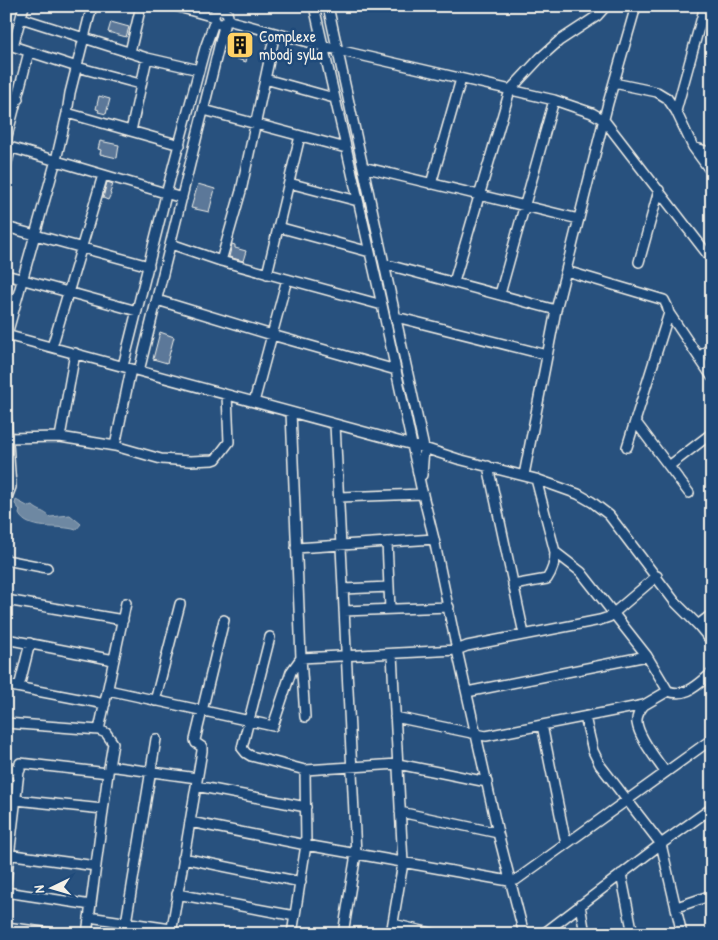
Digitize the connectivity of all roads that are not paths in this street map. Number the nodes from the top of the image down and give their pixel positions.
1 (24, 6) edge
2 (92, 6) edge
3 (141, 6) edge
4 (175, 6) edge
5 (230, 6) edge
6 (314, 6) edge
7 (328, 6) edge
8 (606, 6) edge
9 (636, 6) edge
10 (705, 6) edge
11 (215, 14) edge
12 (21, 18) junction
13 (226, 19) junction
14 (275, 33) junction
15 (85, 38) junction
16 (10, 45) edge
17 (322, 46) junction
18 (338, 50) junction
19 (29, 52) junction
20 (130, 52) junction
21 (147, 58) junction
22 (77, 67) junction
23 (199, 70) junction
24 (461, 79) junction
25 (265, 80) junction
26 (614, 82) junction
27 (140, 84) junction
28 (510, 90) junction
29 (6, 98) edge
30 (334, 98) junction
31 (18, 99) junction
32 (554, 100) junction
33 (204, 110) junction
34 (676, 111) junction
35 (67, 113) junction
36 (187, 117) junction
37 (604, 120) junction
38 (201, 124) junction
39 (256, 124) junction
40 (131, 131) junction
41 (300, 136) junction
42 (8, 144) edge
43 (180, 145) junction
44 (693, 147) junction
45 (346, 148) junction
46 (712, 153) edge
47 (56, 160) junction
48 (6, 166) edge
49 (363, 166) junction
50 (712, 173) edge
51 (103, 175) junction
52 (289, 183) junction
53 (431, 184) junction
54 (659, 190) junction
55 (167, 192) junction
56 (479, 196) junction
57 (182, 198) junction
58 (358, 200) junction
59 (524, 207) junction
60 (579, 219) junction
61 (6, 227) edge
62 (278, 228) junction
63 (35, 235) junction
64 (154, 246) junction
65 (81, 247) junction
66 (170, 247) junction
67 (370, 252) junction
68 (712, 260) edge
69 (221, 261) junction
70 (639, 262) dead end
71 (384, 264) junction
72 (149, 266) junction
73 (566, 271) junction
74 (267, 274) junction
75 (6, 275) edge
76 (22, 279) junction
77 (287, 279) junction
78 (145, 280) junction
79 (454, 282) junction
80 (160, 285) junction
81 (68, 292) junction
82 (500, 294) junction
83 (157, 300) junction
84 (382, 305) junction
85 (556, 310) junction
86 (137, 311) junction
87 (669, 313) junction
88 (396, 318) junction
89 (7, 336) edge
90 (272, 336) junction
91 (52, 347) junction
92 (712, 347) edge
93 (75, 353) junction
94 (547, 355) junction
95 (699, 357) junction
96 (131, 369) junction
97 (396, 370) junction
98 (712, 377) edge
99 (227, 395) junction
100 (254, 402) junction
101 (291, 412) junction
102 (6, 414) edge
103 (635, 421) junction
104 (335, 424) junction
105 (712, 433) edge
106 (60, 437) junction
107 (7, 438) edge
108 (412, 445) junction
109 (115, 446) junction
110 (627, 447) dead end
111 (424, 448) junction
112 (488, 466) junction
113 (669, 466) junction
114 (524, 475) junction
115 (536, 479) junction
116 (422, 491) junction
117 (689, 493) dead end
118 (339, 497) junction
119 (6, 500) edge
120 (434, 539) junction
121 (387, 542) junction
122 (341, 545) junction
123 (296, 548) junction
124 (555, 552) junction
125 (6, 560) edge
126 (47, 568) dead end
127 (657, 576) junction
128 (513, 584) junction
129 (389, 587) junction
130 (343, 589) junction
131 (6, 600) edge
132 (126, 603) dead end
133 (180, 604) dead end
134 (449, 607) junction
135 (390, 609) junction
136 (344, 612) junction
137 (614, 613) junction
138 (712, 614) edge
139 (123, 620) junction
140 (224, 620) dead end
141 (698, 625) junction
142 (524, 634) junction
143 (270, 637) dead end
144 (6, 638) edge
145 (712, 642) edge
146 (30, 644) junction
147 (457, 650) junction
148 (392, 654) junction
149 (346, 656) junction
150 (647, 656) junction
151 (301, 658) junction
152 (114, 660) junction
153 (712, 673) edge
154 (6, 685) edge
155 (20, 687) junction
156 (108, 690) junction
157 (668, 691) junction
158 (467, 692) junction
159 (155, 700) junction
160 (105, 704) junction
161 (644, 705) junction
162 (201, 711) junction
163 (305, 717) dead end
164 (395, 717) junction
165 (585, 717) junction
166 (248, 721) junction
167 (6, 723) edge
168 (542, 725) junction
169 (99, 730) junction
170 (476, 733) junction
171 (712, 738) edge
172 (156, 739) dead end
173 (398, 764) junction
174 (351, 766) junction
175 (6, 768) edge
176 (20, 770) junction
177 (108, 770) junction
178 (305, 770) junction
179 (150, 772) junction
180 (665, 772) junction
181 (196, 782) junction
182 (487, 782) junction
183 (16, 800) junction
184 (628, 800) junction
185 (306, 807) junction
186 (103, 809) junction
187 (400, 812) junction
188 (710, 812) edge
189 (190, 822) junction
190 (498, 834) junction
191 (566, 844) junction
192 (661, 844) junction
193 (306, 845) junction
194 (8, 854) edge
195 (356, 854) junction
196 (184, 858) junction
197 (403, 863) junction
198 (96, 866) junction
199 (621, 874) junction
200 (509, 881) junction
201 (6, 882) edge
202 (301, 882) junction
203 (6, 892) edge
204 (177, 894) junction
205 (712, 895) edge
206 (580, 904) junction
207 (91, 905) junction
208 (677, 907) junction
209 (295, 916) junction
210 (89, 917) junction
211 (129, 923) junction
212 (393, 924) junction
213 (6, 928) edge
214 (171, 932) edge
215 (58, 934) edge
216 (87, 934) edge
217 (131, 934) edge
218 (292, 934) edge
219 (343, 934) edge
220 (391, 934) edge
221 (436, 934) edge
222 (524, 934) edge
223 (542, 934) edge
224 (585, 934) edge
225 (634, 934) edge
226 (682, 934) edge

1 - 12 street
2 - 15 street
3 - 20 street
4 - 11 street
5 - 13 street
6 - 17 street
7 - 18 street
8 - 28 street
9 - 26 street
10 - 34 street
11 - 13 street
11 - 23 street
12 - 15 street
12 - 16 street
13 - 14 street
13 - 33 street
14 - 17 street
14 - 25 street
15 - 20 street
15 - 22 street
16 - 19 street
17 - 18 street
17 - 30 street
18 - 24 street
18 - 49 street
19 - 22 street
19 - 31 street
20 - 21 street
21 - 23 street
21 - 27 street
22 - 27 street
22 - 35 street
23 - 36 street
24 - 28 street
24 - 53 street
25 - 30 street
25 - 39 street
26 - 34 street
26 - 37 street
27 - 40 street
28 - 32 street
28 - 56 street
29 - 31 street
30 - 45 street
31 - 42 street
32 - 37 street
32 - 59 street
33 - 38 street
33 - 39 street
34 - 44 street
35 - 40 street
35 - 47 street
36 - 38 street
36 - 43 street
37 - 54 street
37 - 60 street
38 - 57 street
39 - 41 street
39 - 69 street
40 - 43 street
41 - 45 street
41 - 52 street
42 - 47 street
42 - 48 street
43 - 55 street
44 - 46 street
44 - 50 street
45 - 58 street
47 - 51 street
47 - 63 street
49 - 53 street
49 - 71 street
51 - 55 street
51 - 65 street
52 - 58 street
52 - 62 street
53 - 56 street
54 - 68 street
54 - 70 street
55 - 57 street
55 - 64 street
56 - 59 street
56 - 79 street
57 - 66 street
58 - 67 street
59 - 60 street
59 - 82 street
60 - 73 street
61 - 63 street
62 - 67 street
62 - 74 street
63 - 65 street
63 - 76 street
64 - 66 street
64 - 72 street
65 - 72 street
65 - 81 street
66 - 69 street
66 - 80 street
67 - 84 street
69 - 74 street
71 - 79 street
71 - 88 street
72 - 78 street
73 - 85 street
73 - 87 street
74 - 77 street
75 - 76 street
76 - 81 street
76 - 89 street
77 - 84 street
77 - 90 street
78 - 80 street
78 - 86 street
79 - 82 street
80 - 83 street
81 - 86 street
81 - 91 street
82 - 85 street
83 - 90 street
83 - 96 street
84 - 97 street
85 - 94 street
86 - 96 street
87 - 95 street
87 - 103 street
88 - 94 street
88 - 111 street
89 - 91 street
90 - 97 street
90 - 100 street
91 - 93 street
92 - 95 street
93 - 96 street
93 - 106 street
94 - 114 street
95 - 98 street
96 - 99 street
96 - 109 street
97 - 108 street
99 - 100 street
99 - 109 street
100 - 101 street
101 - 104 street
101 - 123 street
102 - 107 street
103 - 110 street
103 - 113 street
104 - 108 street
104 - 118 street
105 - 113 street
106 - 107 street
106 - 109 street
107 - 119 street
108 - 111 street
108 - 116 street
111 - 112 street
111 - 116 street
112 - 114 street
112 - 128 street
113 - 117 street
114 - 115 street
115 - 124 street
115 - 127 street
116 - 118 street
116 - 120 street
118 - 122 street
120 - 121 street
120 - 134 street
121 - 122 street
121 - 129 street
122 - 123 street
122 - 130 street
123 - 151 street
124 - 128 street
124 - 137 street
125 - 126 street
127 - 137 street
127 - 141 street
128 - 142 street
129 - 130 street
129 - 135 street
130 - 136 street
131 - 139 street
132 - 139 street
133 - 159 street
134 - 135 street
134 - 147 street
135 - 136 street
136 - 149 street
137 - 142 street
137 - 150 street
138 - 141 street
139 - 152 street
140 - 162 street
141 - 145 street
142 - 147 street
143 - 166 street
144 - 146 street
146 - 152 street
146 - 155 street
147 - 148 street
147 - 158 street
148 - 149 street
148 - 164 street
149 - 151 street
149 - 174 street
150 - 157 street
150 - 158 street
151 - 163 street
151 - 166 street
152 - 156 street
153 - 157 street
154 - 155 street
155 - 160 street
156 - 159 street
156 - 160 street
157 - 161 street
158 - 170 street
159 - 162 street
160 - 169 street
161 - 165 street
161 - 180 street
162 - 166 street
162 - 181 street
164 - 170 street
164 - 173 street
165 - 168 street
165 - 184 street
166 - 178 street
167 - 169 street
168 - 170 street
168 - 191 street
169 - 177 street
170 - 182 street
171 - 180 street
172 - 179 street
173 - 174 street
173 - 182 street
173 - 187 street
174 - 178 street
174 - 195 street
175 - 176 street
176 - 177 street
176 - 183 street
177 - 179 street
177 - 186 street
178 - 185 street
179 - 181 street
179 - 211 street
180 - 184 street
181 - 185 street
181 - 189 street
182 - 190 street
183 - 186 street
183 - 194 street
184 - 191 street
184 - 192 street
185 - 193 street
186 - 198 street
187 - 190 street
187 - 197 street
188 - 192 street
189 - 193 street
189 - 196 street
190 - 200 street
191 - 200 street
192 - 199 street
192 - 208 street
193 - 195 street
193 - 202 street
194 - 198 street
194 - 201 street
195 - 197 street
195 - 219 street
196 - 202 street
196 - 204 street
197 - 200 street
197 - 212 street
198 - 207 street
199 - 206 street
199 - 225 street
200 - 222 street
202 - 209 street
203 - 207 street
204 - 209 street
204 - 214 street
205 - 208 street
206 - 223 street
206 - 224 street
207 - 210 street
208 - 226 street
209 - 218 street
210 - 211 street
210 - 216 street
211 - 214 street
211 - 217 street
212 - 220 street
212 - 221 street
213 - 215 street

